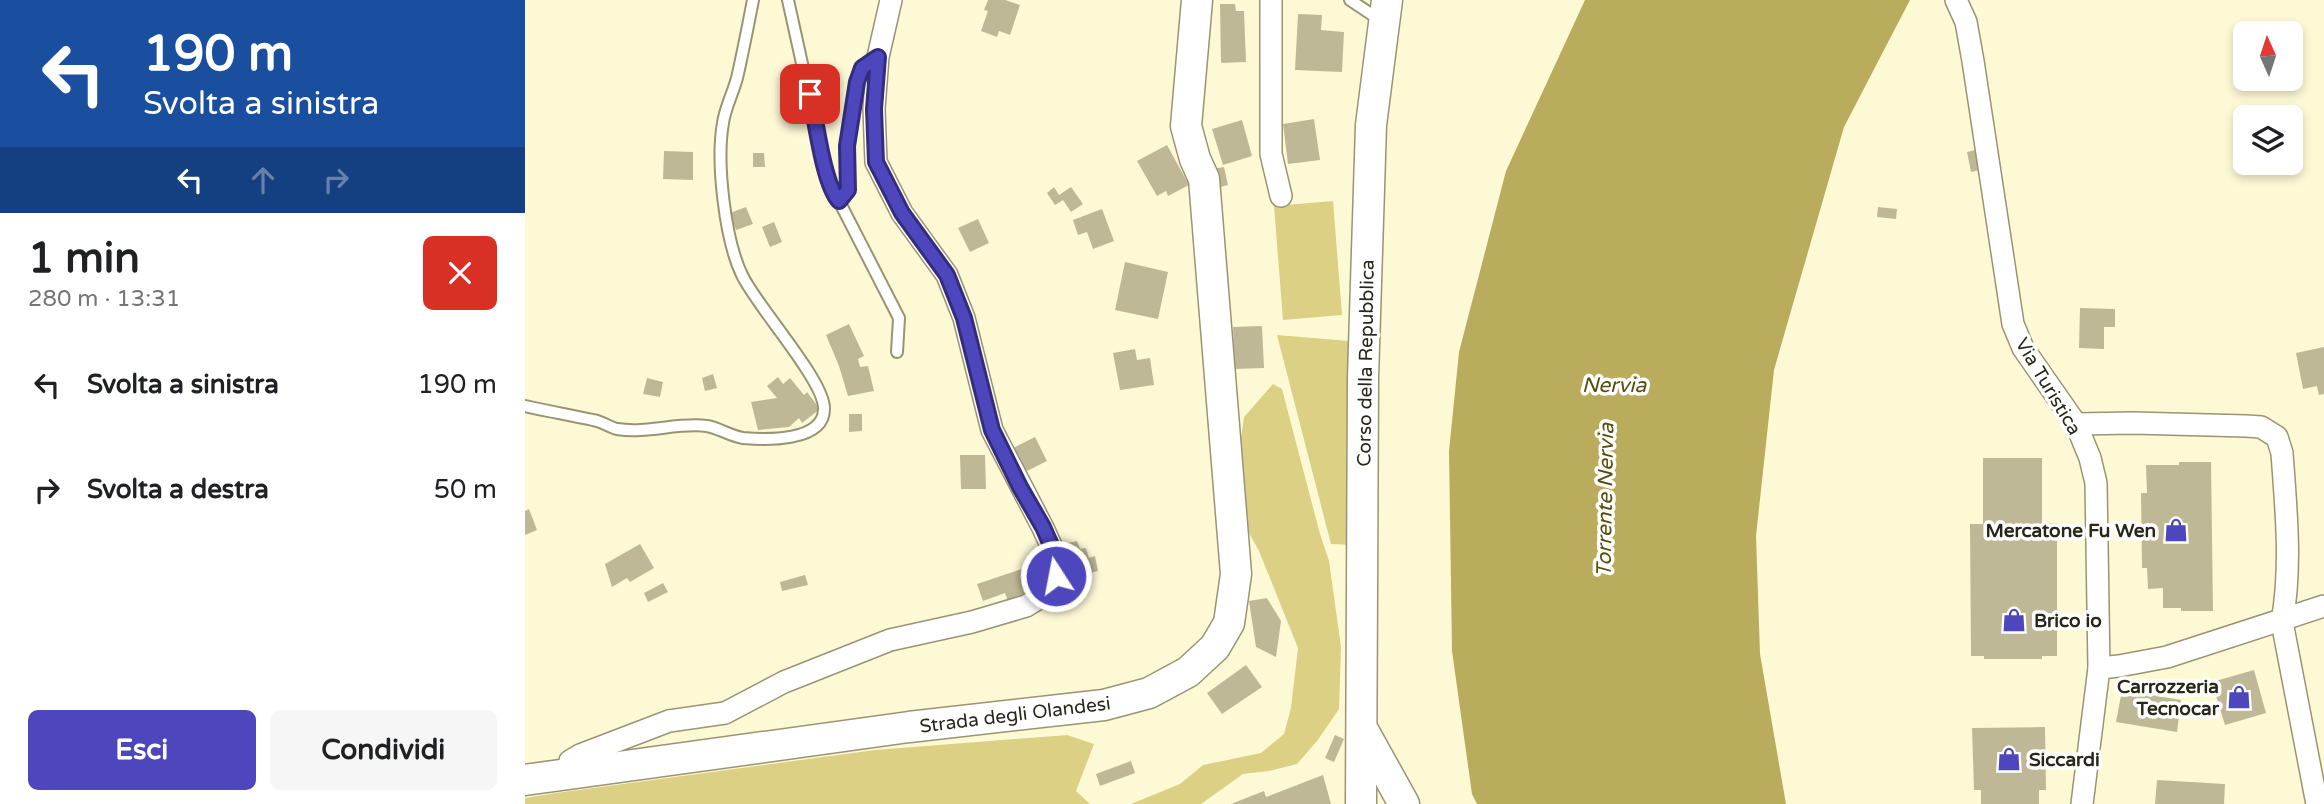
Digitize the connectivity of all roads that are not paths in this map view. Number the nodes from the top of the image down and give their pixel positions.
1 (753, 0) edge
2 (788, 0) edge
3 (891, 0) edge
4 (1197, 0) edge
5 (1271, 0) edge
6 (1350, 0) edge
7 (1956, 0) edge
8 (1972, 0) edge
9 (1386, 12) edge
10 (1966, 22) junction
11 (878, 57) junction
12 (1280, 196) dead end
13 (839, 201) junction
14 (897, 352) dead end
15 (525, 406) edge
16 (2076, 424) junction
17 (2324, 606) edge
18 (2282, 622) junction
19 (2099, 668) junction
20 (1362, 728) junction
21 (569, 774) junction
22 (525, 780) edge
23 (1361, 804) edge
24 (1404, 804) edge
25 (2082, 804) edge
26 (2318, 804) edge

1 - 15 lane
2 - 13 lane
3 - 11 street
4 - 21 main road, Strada degli Olandesi
5 - 12 street
6 - 9 lane
7 - 10 street, Via Turistica
8 - 10 street, Via Turistica
9 - 20 main road, Corso della Repubblica
10 - 16 street, Via Turistica
11 - 13 lane
11 - 21 street
13 - 14 lane
16 - 18 street
16 - 19 street, Via Turistica
17 - 18 street
18 - 19 street
18 - 26 street
19 - 25 street, Via Turistica
20 - 23 main road, Corso della Repubblica
20 - 24 main road, Corso della Repubblica
21 - 22 main road, Strada degli Olandesi

